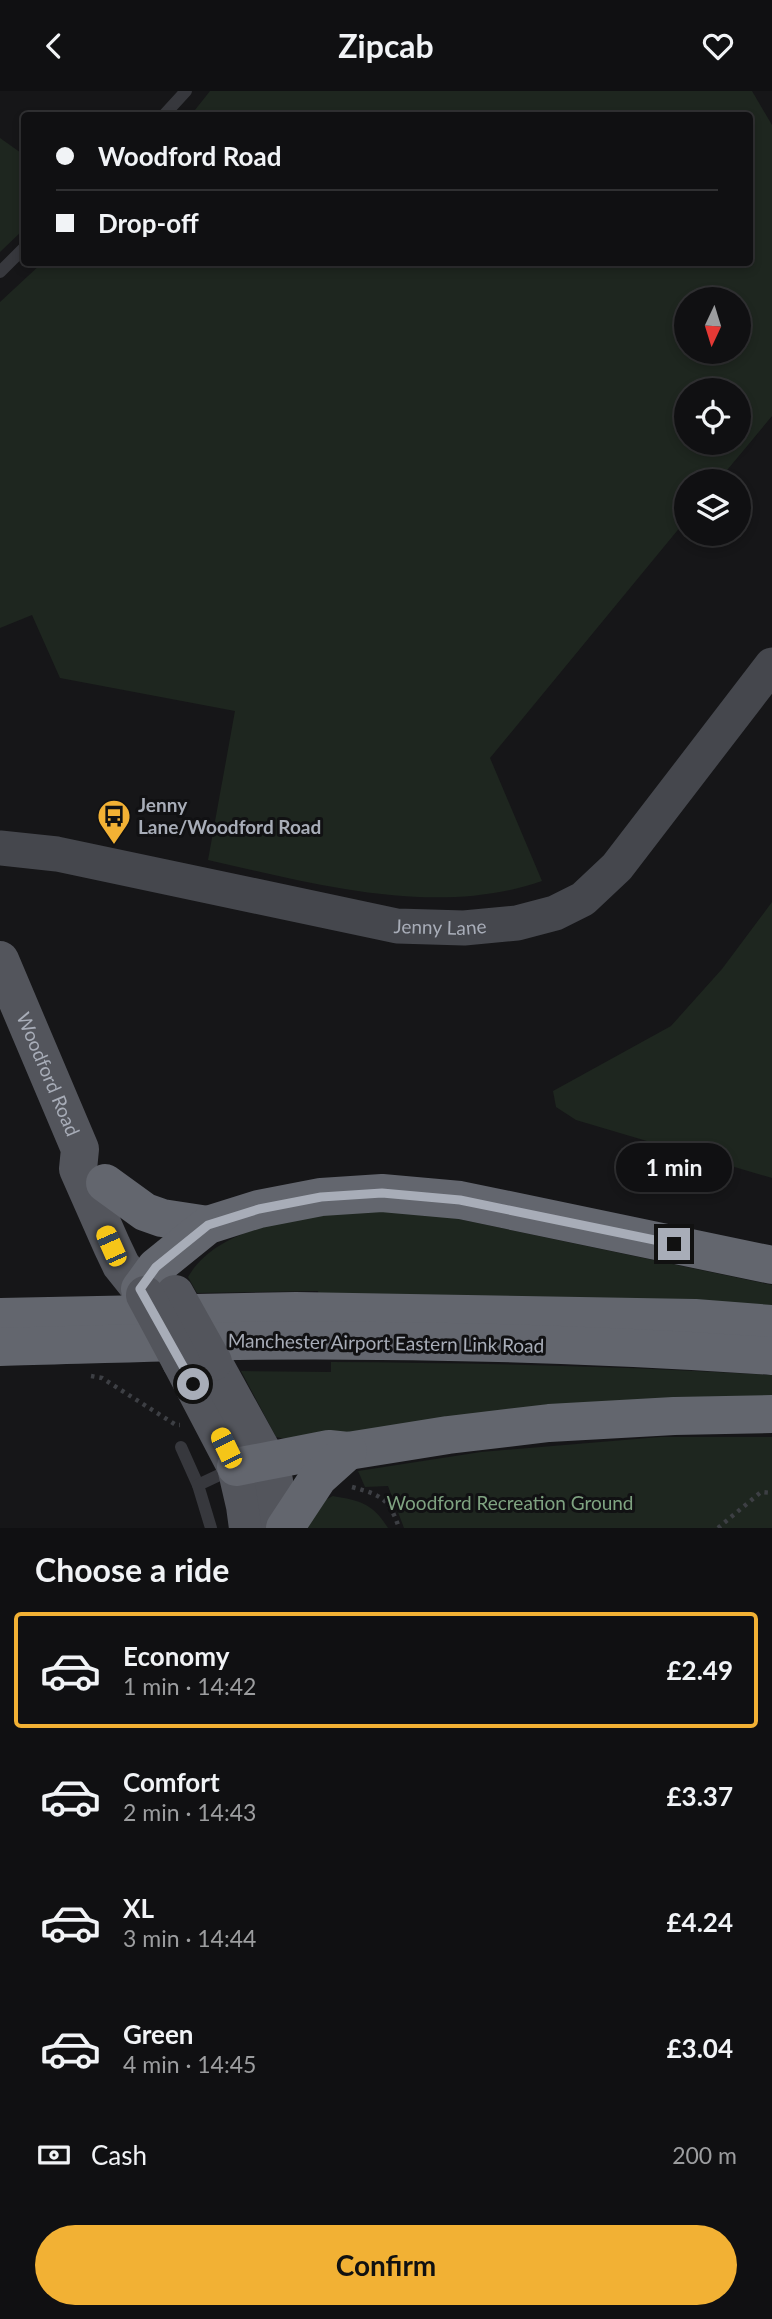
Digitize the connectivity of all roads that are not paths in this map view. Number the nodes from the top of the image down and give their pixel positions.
1 (186, 91) edge
2 (167, 112) edge
3 (21, 251) edge
4 (0, 272) edge
5 (772, 665) edge
6 (0, 848) edge
7 (0, 960) edge
8 (80, 1149) junction
9 (105, 1183) junction
10 (208, 1225) junction
11 (772, 1265) edge
12 (154, 1286) junction
13 (0, 1317) edge
14 (772, 1324) edge
15 (0, 1347) edge
16 (772, 1356) edge
17 (772, 1414) edge
18 (181, 1447) dead end
19 (251, 1464) junction
20 (348, 1469) junction
21 (198, 1485) junction
22 (211, 1528) edge
23 (248, 1528) edge
24 (283, 1528) edge

1 - 2 lane
3 - 4 lane
5 - 6 street, Jenny Lane
7 - 8 main road, Woodford Road
8 - 9 main road, Woodford Road
8 - 12 main road, Woodford Road
9 - 10 highway
9 - 12 main road, Woodford Road
10 - 11 highway
10 - 12 highway
12 - 19 main road, Woodford Road, bridge
13 - 14 highway, Manchester Airport Eastern Link Road
15 - 16 highway, Manchester Airport Eastern Link Road
17 - 20 highway
18 - 21 lane
19 - 20 highway
19 - 21 lane
19 - 23 main road, Woodford Road
19 - 24 main road, Woodford Road
20 - 24 highway
21 - 22 lane

